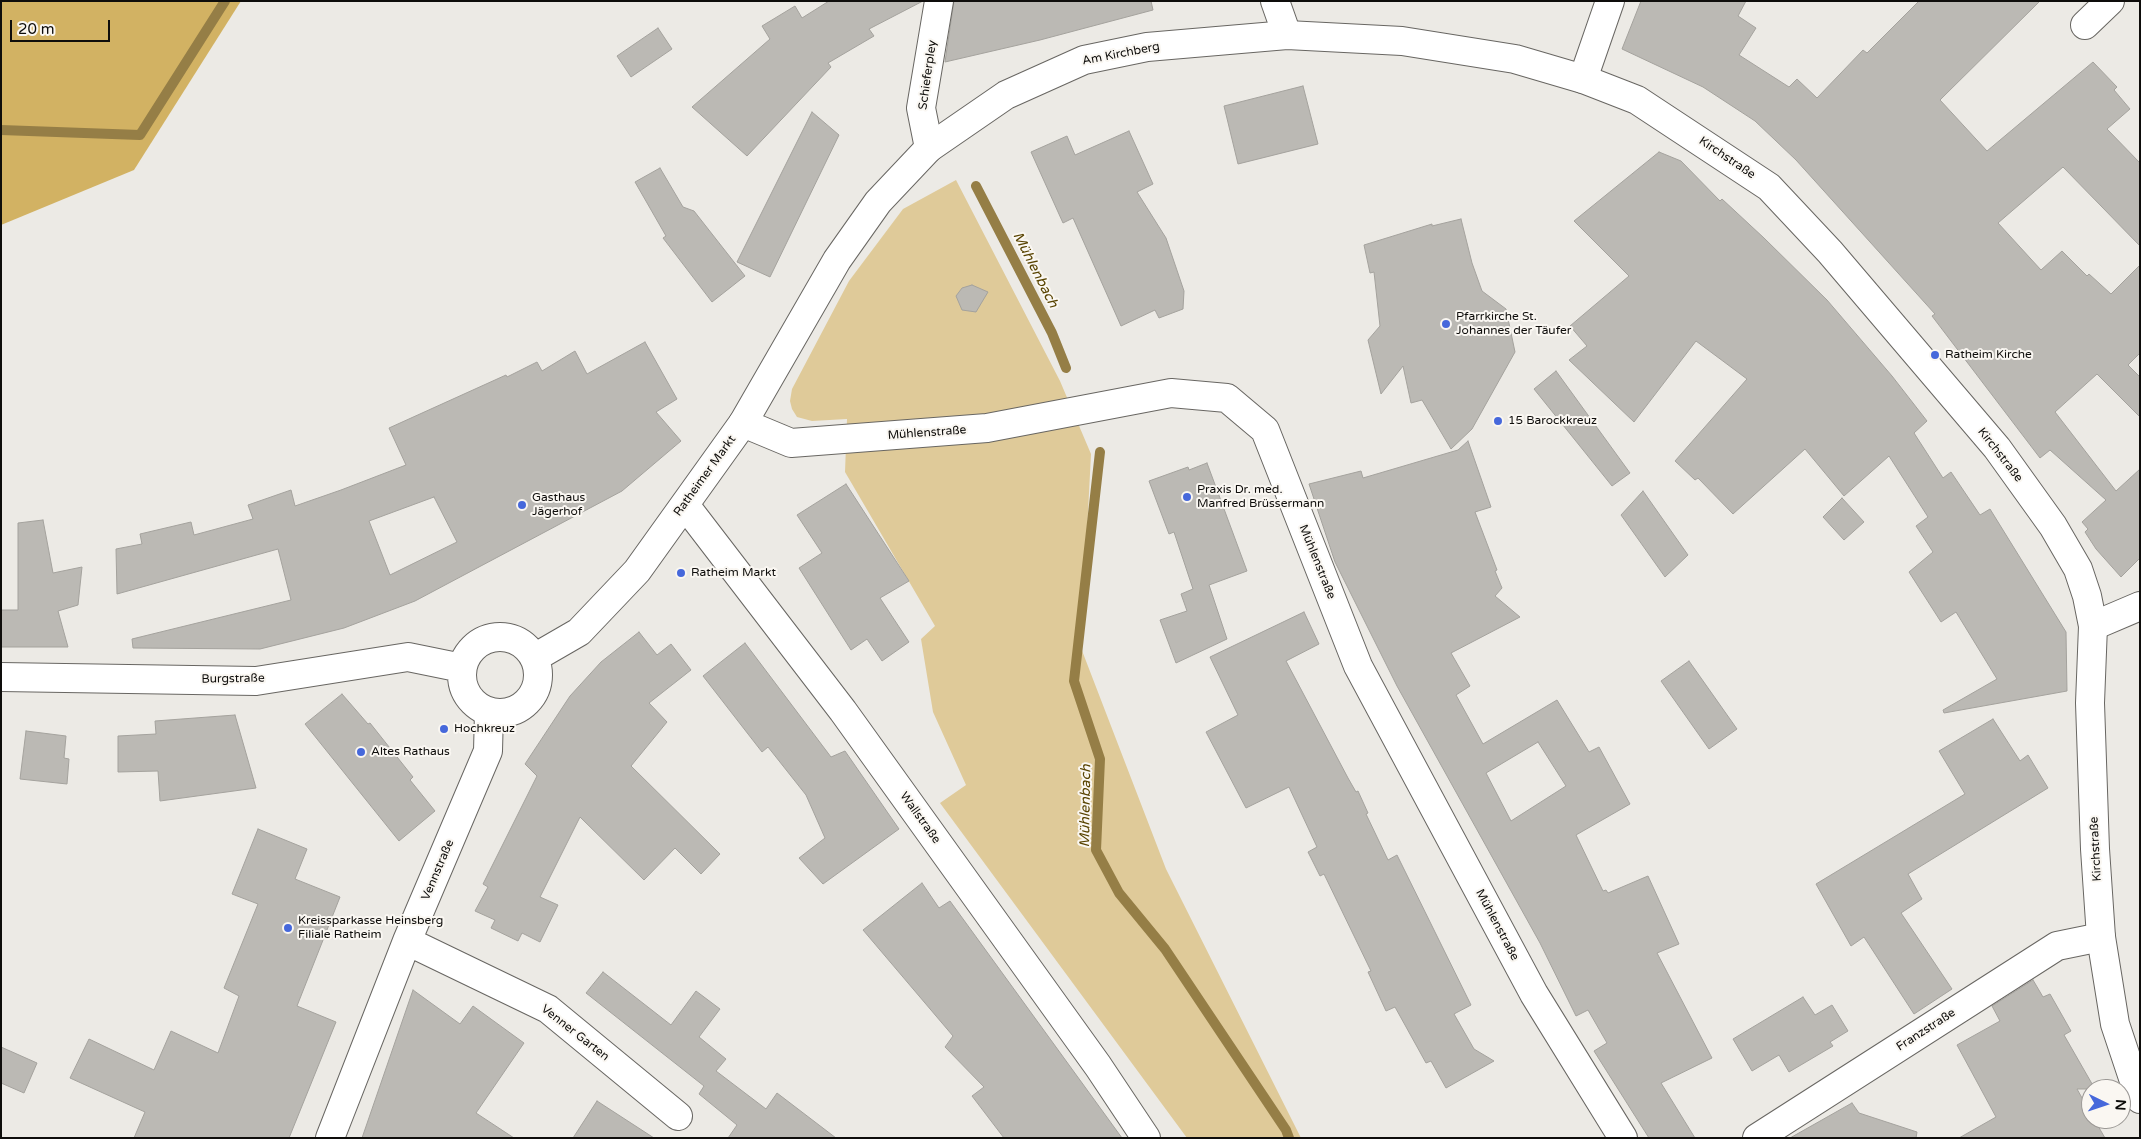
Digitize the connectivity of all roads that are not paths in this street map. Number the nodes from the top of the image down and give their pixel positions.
1 (939, 1) edge
2 (1275, 1) edge
3 (1610, 1) edge
4 (2110, 1) edge
5 (2085, 25) dead end
6 (1287, 35) junction
7 (1481, 52) joint
8 (1583, 79) junction
9 (929, 148) junction
10 (837, 260) joint
11 (743, 423) junction
12 (685, 505) junction
13 (2140, 606) edge
14 (2092, 626) junction
15 (534, 658) junction
16 (462, 668) junction
17 (1, 677) edge
18 (489, 712) junction
19 (2102, 937) junction
20 (407, 941) junction
21 (2140, 1099) edge
22 (678, 1116) dead end
23 (330, 1138) edge
24 (1146, 1138) edge
25 (1623, 1138) edge
26 (1757, 1138) edge

1 - 9 street, Schieferpley
2 - 6 street
3 - 8 street
4 - 5 street
6 - 7 street, Am Kirchberg
6 - 9 street, Am Kirchberg
7 - 8 street, Kirchstraße
8 - 14 street, Kirchstraße
9 - 10 street, Am Kirchberg
10 - 11 street, Ratheimer Markt
11 - 12 street, Ratheimer Markt
11 - 25 street, Mühlenstraße
12 - 15 street, Ratheimer Markt
12 - 24 street, Wallstraße
13 - 14 street
14 - 19 street, Kirchstraße
15 - 16 street
15 - 18 street
16 - 17 street, Burgstraße
16 - 18 street
18 - 20 street, Vennstraße
19 - 21 street, Kirchstraße
19 - 26 street, Franzstraße
20 - 22 street, Venner Garten
20 - 23 street, Vennstraße

